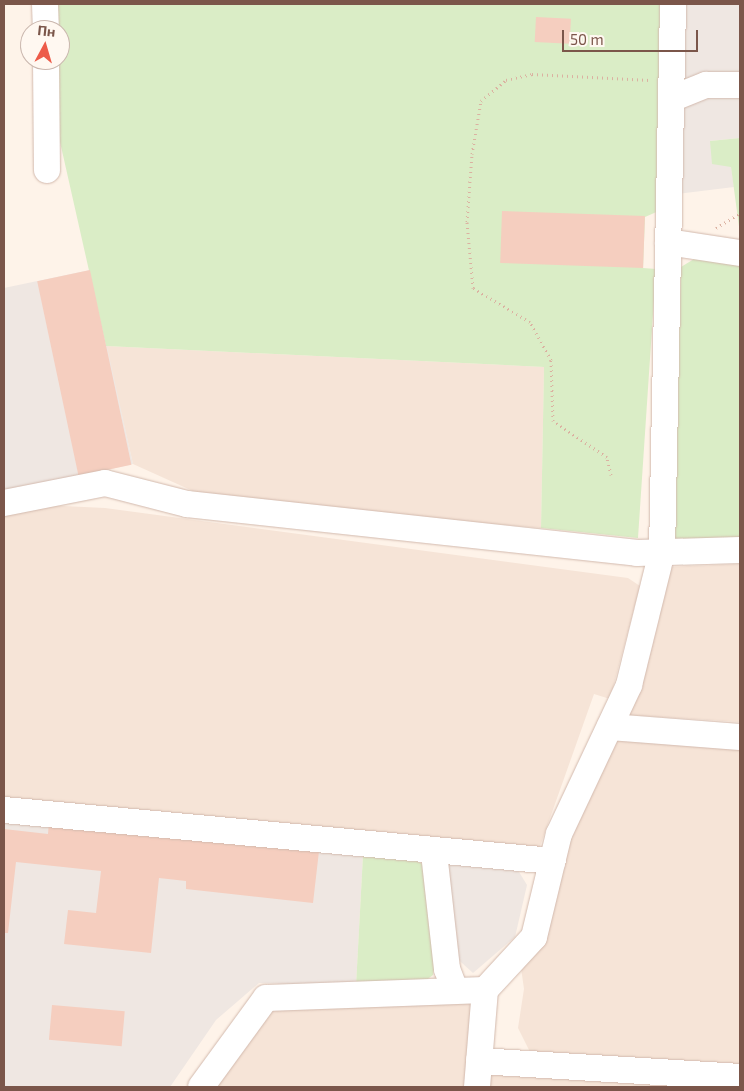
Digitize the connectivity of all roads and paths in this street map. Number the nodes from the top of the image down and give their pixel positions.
1 (45, 4) edge
2 (673, 4) edge
3 (46, 20) edge
4 (46, 70) edge
5 (740, 85) edge
6 (671, 90) junction
7 (47, 170) dead end
8 (668, 242) junction
9 (740, 253) edge
10 (611, 475) dead end
11 (4, 503) edge
12 (740, 550) edge
13 (662, 552) junction
14 (610, 727) junction
15 (740, 737) edge
16 (4, 810) edge
17 (434, 853) junction
18 (553, 861) junction
19 (455, 990) junction
20 (485, 990) junction
21 (479, 1061) junction
22 (740, 1077) edge
23 (201, 1087) edge
24 (477, 1087) edge

1 - 3 street
2 - 6 street
4 - 7 street
5 - 6 street
6 - 8 street
6 - 10 path
8 - 9 street
8 - 13 street
11 - 13 street
12 - 13 street
13 - 14 street
14 - 15 street
14 - 18 street
16 - 17 street
17 - 18 street
17 - 19 street
18 - 20 street
19 - 20 street
19 - 23 street
20 - 21 street
21 - 22 street
21 - 24 street

